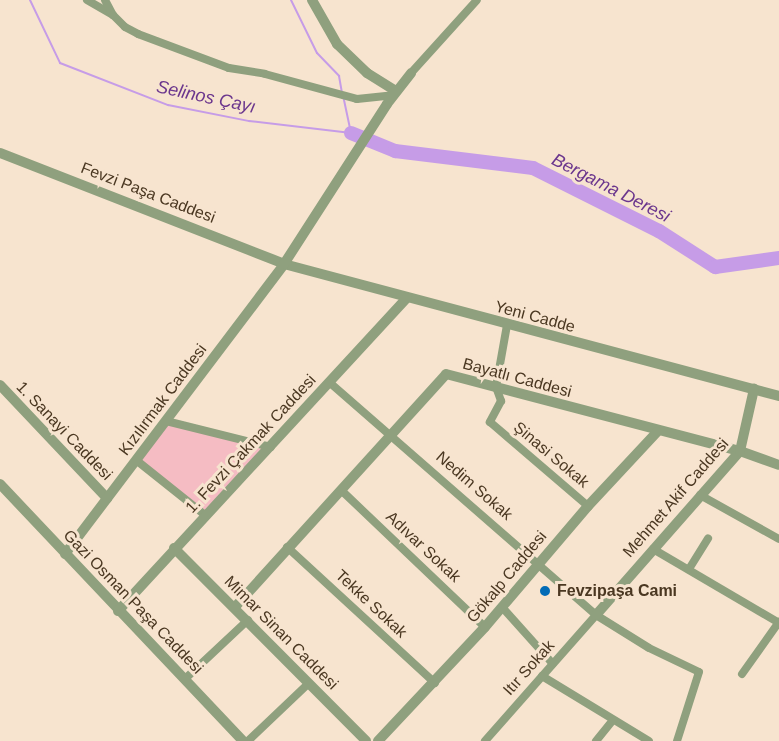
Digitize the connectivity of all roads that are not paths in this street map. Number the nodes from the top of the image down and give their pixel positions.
1 (87, 0) edge
2 (105, 0) edge
3 (312, 0) edge
4 (477, 0) edge
5 (113, 15) junction
6 (411, 73) joint
7 (392, 97) junction
8 (0, 153) edge
9 (284, 264) junction
10 (407, 298) junction
11 (507, 325) junction
12 (329, 382) junction
13 (0, 385) edge
14 (496, 387) junction
15 (754, 389) junction
16 (779, 396) edge
17 (166, 421) junction
18 (657, 432) junction
19 (392, 435) junction
20 (271, 447) junction
21 (740, 451) junction
22 (136, 460) junction
23 (779, 465) edge
24 (0, 484) edge
25 (340, 490) junction
26 (700, 495) junction
27 (107, 498) junction
28 (588, 506) junction
29 (205, 515) junction
30 (708, 539) dead end
31 (779, 539) edge
32 (287, 547) junction
33 (174, 548) junction
34 (653, 549) junction
35 (65, 554) junction
36 (538, 562) junction
37 (689, 570) junction
38 (235, 607) junction
39 (502, 607) junction
40 (118, 611) junction
41 (596, 615) junction
42 (248, 620) junction
43 (779, 623) edge
44 (485, 627) junction
45 (553, 664) junction
46 (742, 674) dead end
47 (542, 676) junction
48 (186, 678) junction
49 (309, 683) junction
50 (435, 683) junction
51 (613, 720) junction
52 (243, 741) edge
53 (248, 741) edge
54 (366, 741) edge
55 (378, 741) edge
56 (484, 741) edge
57 (596, 741) edge
58 (649, 741) edge
59 (677, 741) edge

1 - 5 street
2 - 5 street
3 - 7 street
4 - 6 street
5 - 7 street
6 - 7 street, Kızılırmak Caddesi
7 - 9 street, Kızılırmak Caddesi
8 - 9 street, Fevzi Paşa Caddesi
9 - 10 street, Yeni Cadde
9 - 17 street, Kızılırmak Caddesi
10 - 11 street, Yeni Cadde
10 - 12 street, 1. Fevzi Çakmak Caddesi
11 - 14 street, Şinasi Sokak
11 - 15 street, Yeni Cadde
12 - 19 street, Nedim Sokak
12 - 20 street, 1. Fevzi Çakmak Caddesi
13 - 27 street, 1. Sanayi Caddesi
14 - 18 street, Bayatlı Caddesi
14 - 19 street, Bayatlı Caddesi
14 - 28 street, Şinasi Sokak
15 - 16 street, Yeni Cadde
15 - 21 street, Mehmet Akif Caddesi
17 - 20 street
17 - 22 street, Kızılırmak Caddesi
18 - 21 street, Bayatlı Caddesi
18 - 28 street, Gökalp Caddesi
19 - 25 street, Bayatlı Caddesi
19 - 36 street, Nedim Sokak
20 - 29 street, 1. Fevzi Çakmak Caddesi
21 - 23 street, Bayatlı Caddesi
21 - 26 street, Mehmet Akif Caddesi
22 - 27 street, Kızılırmak Caddesi
22 - 29 street
24 - 35 street, Gazi Osman Paşa Caddesi
25 - 32 street, Bayatlı Caddesi
25 - 44 street, Adıvar Sokak
26 - 31 street
26 - 34 street, Mehmet Akif Caddesi
27 - 35 street, Kızılırmak Caddesi
28 - 36 street, Gökalp Caddesi
29 - 33 street, 1. Fevzi Çakmak Caddesi
30 - 37 street
32 - 38 street, Bayatlı Caddesi
32 - 50 street, Tekke Sokak
33 - 38 street, Mimar Sinan Caddesi
33 - 40 street, 1. Fevzi Çakmak Caddesi
34 - 37 street
34 - 41 street, Mehmet Akif Caddesi
35 - 40 street, Gazi Osman Paşa Caddesi
36 - 39 street, Gökalp Caddesi
36 - 41 street, Nedim Sokak
37 - 43 street
38 - 42 street, Mimar Sinan Caddesi
39 - 44 street, Gökalp Caddesi
39 - 45 street
40 - 48 street, Gazi Osman Paşa Caddesi
41 - 45 street, Itır Sokak
41 - 59 street, Nedim Sokak
42 - 48 street
42 - 49 street, Mimar Sinan Caddesi
43 - 46 street
44 - 50 street, Gökalp Caddesi
45 - 47 street, Itır Sokak
47 - 51 street
47 - 56 street, Itır Sokak
48 - 52 street, Gazi Osman Paşa Caddesi
49 - 53 street
49 - 54 street, Mimar Sinan Caddesi
50 - 55 street, Gökalp Caddesi
51 - 57 street
51 - 58 street

